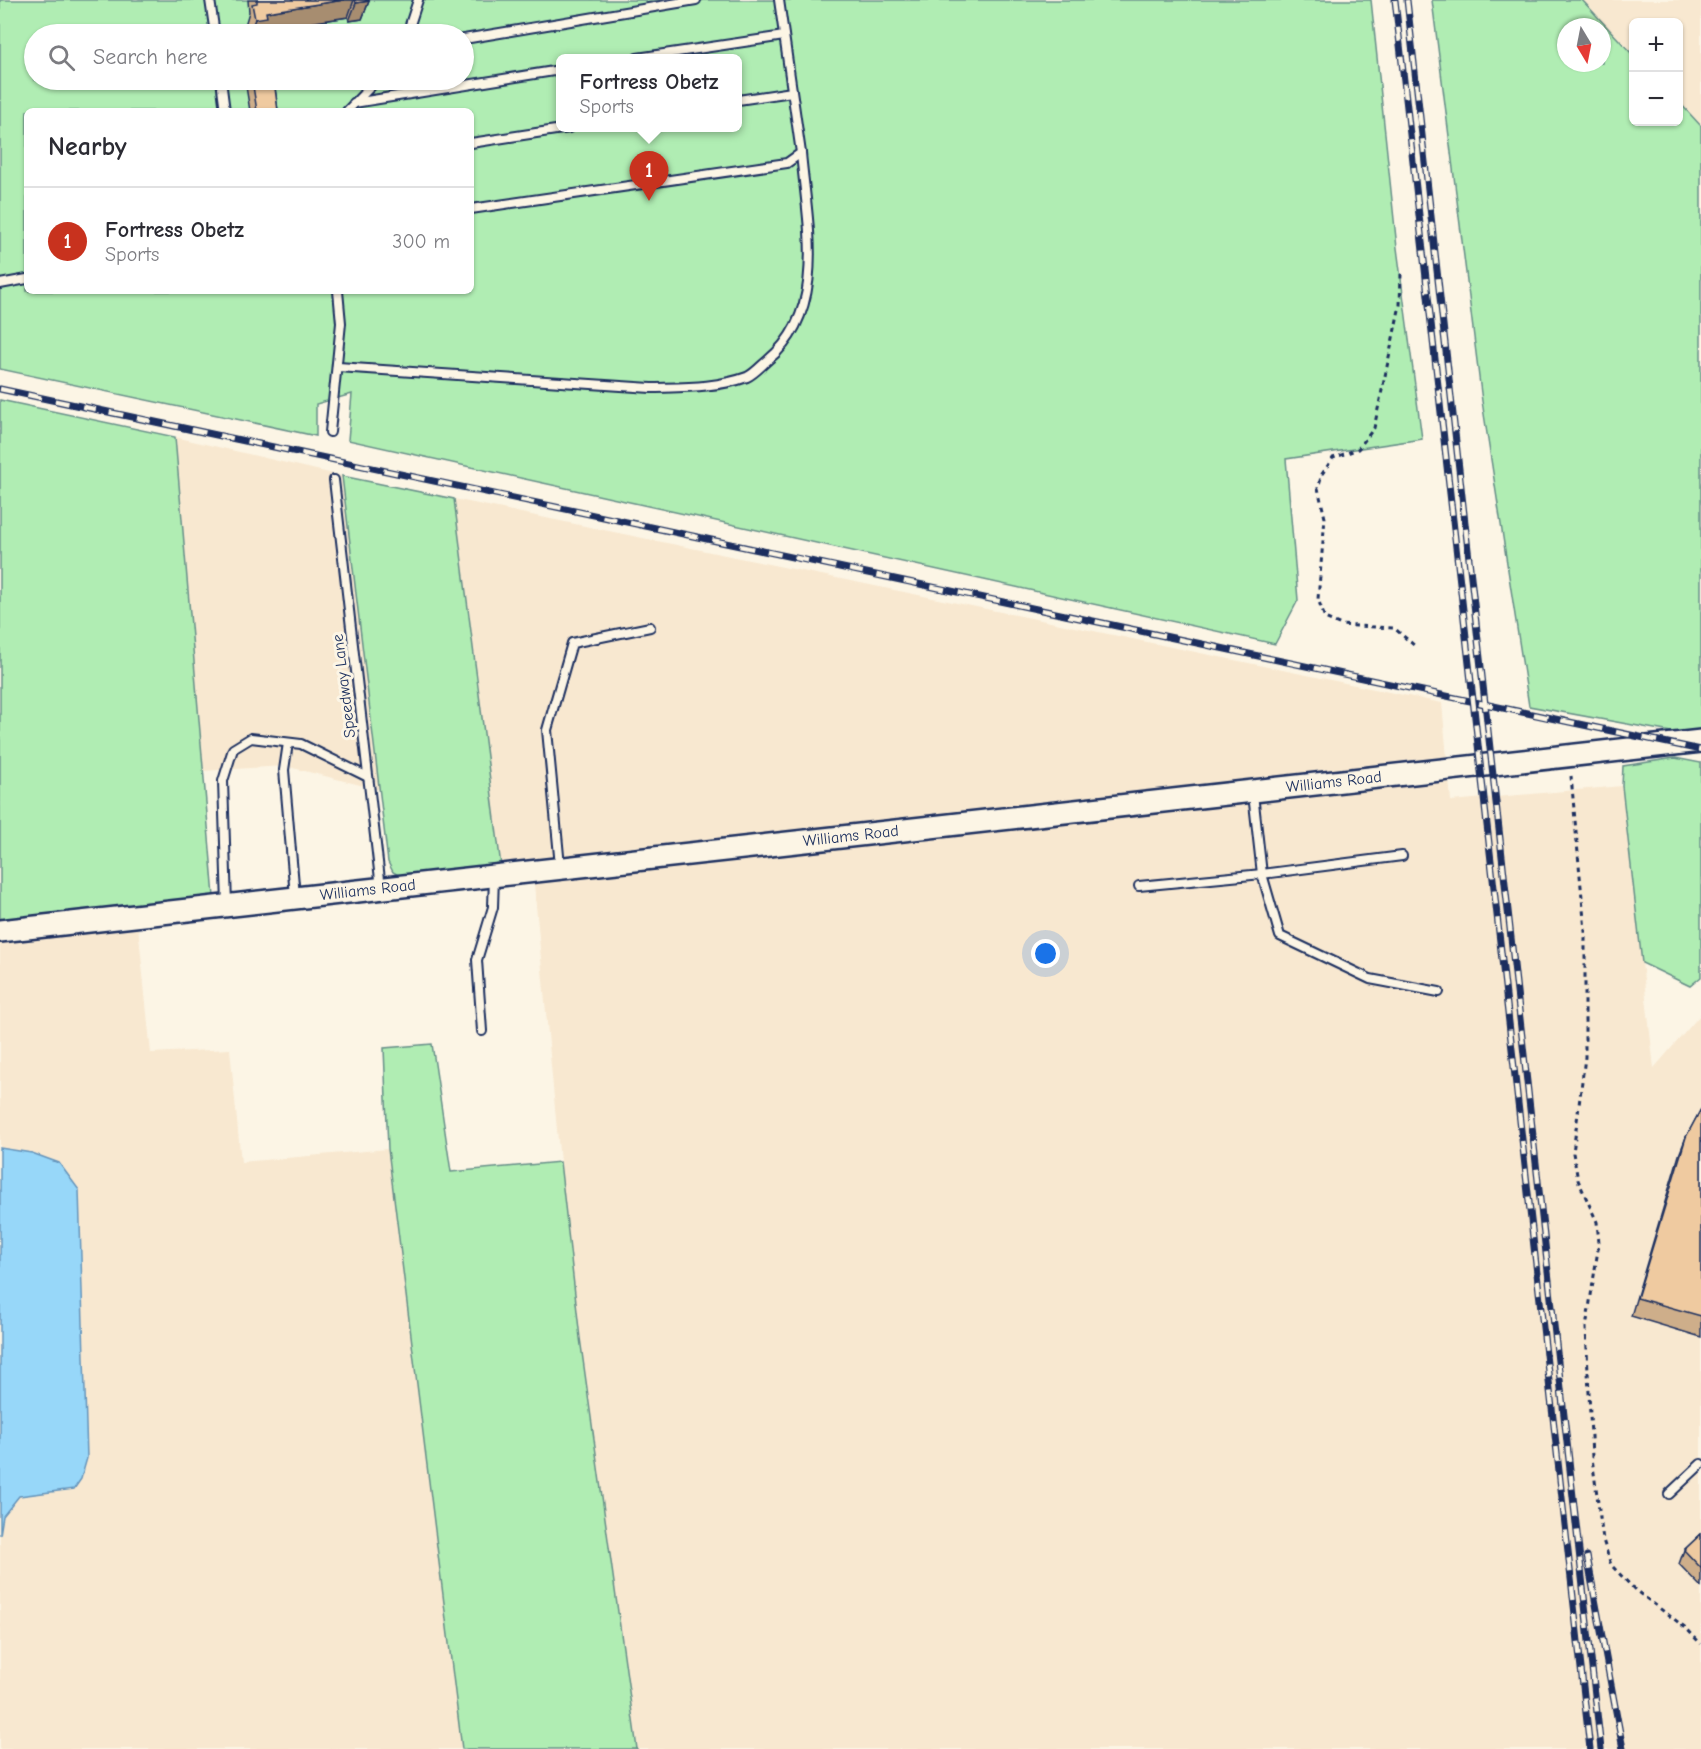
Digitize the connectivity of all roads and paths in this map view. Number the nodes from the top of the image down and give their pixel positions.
1 (210, 0) edge
2 (418, 0) edge
3 (696, 0) edge
4 (779, 0) edge
5 (214, 24) edge
6 (410, 24) edge
7 (784, 36) junction
8 (474, 37) edge
9 (664, 54) edge
10 (556, 71) edge
11 (474, 84) edge
12 (222, 90) edge
13 (367, 90) edge
14 (436, 90) edge
15 (792, 92) junction
16 (742, 99) edge
17 (354, 103) junction
18 (225, 108) edge
19 (350, 108) edge
20 (556, 130) edge
21 (474, 143) edge
22 (801, 153) junction
23 (474, 209) edge
24 (1401, 274) dead end
25 (24, 280) edge
26 (0, 284) edge
27 (338, 294) edge
28 (338, 367) junction
29 (330, 432) dead end
30 (334, 480) dead end
31 (650, 627) dead end
32 (1415, 646) dead end
33 (1701, 741) edge
34 (288, 743) junction
35 (1569, 757) junction
36 (368, 777) junction
37 (1252, 792) junction
38 (1402, 855) dead end
39 (560, 868) junction
40 (1262, 874) junction
41 (494, 876) junction
42 (1139, 886) dead end
43 (381, 890) junction
44 (296, 899) junction
45 (227, 906) junction
46 (0, 931) edge
47 (1439, 992) dead end
48 (482, 1030) dead end
49 (1701, 1464) edge
50 (1669, 1494) dead end
51 (1701, 1644) edge

1 - 5 lane
2 - 6 lane
3 - 8 lane
4 - 7 lane
7 - 9 lane
7 - 15 lane
10 - 11 lane
12 - 18 lane
13 - 17 lane
14 - 17 lane
15 - 16 lane
15 - 22 lane
17 - 19 lane
20 - 21 lane
22 - 23 lane
22 - 28 lane
24 - 32 path
25 - 26 lane
27 - 28 lane
28 - 29 lane
30 - 36 lane, Speedway Lane
31 - 39 lane
33 - 35 main road, Williams Road
34 - 36 lane
34 - 44 lane
34 - 45 lane
35 - 37 main road, Williams Road
35 - 51 path
36 - 43 lane, Speedway Lane
37 - 39 main road, Williams Road
37 - 40 lane
38 - 40 lane
39 - 41 main road, Williams Road
40 - 42 lane
40 - 47 lane
41 - 43 main road, Williams Road
41 - 48 lane
43 - 44 main road, Williams Road
44 - 45 main road, Williams Road
45 - 46 main road, Williams Road
49 - 50 lane

